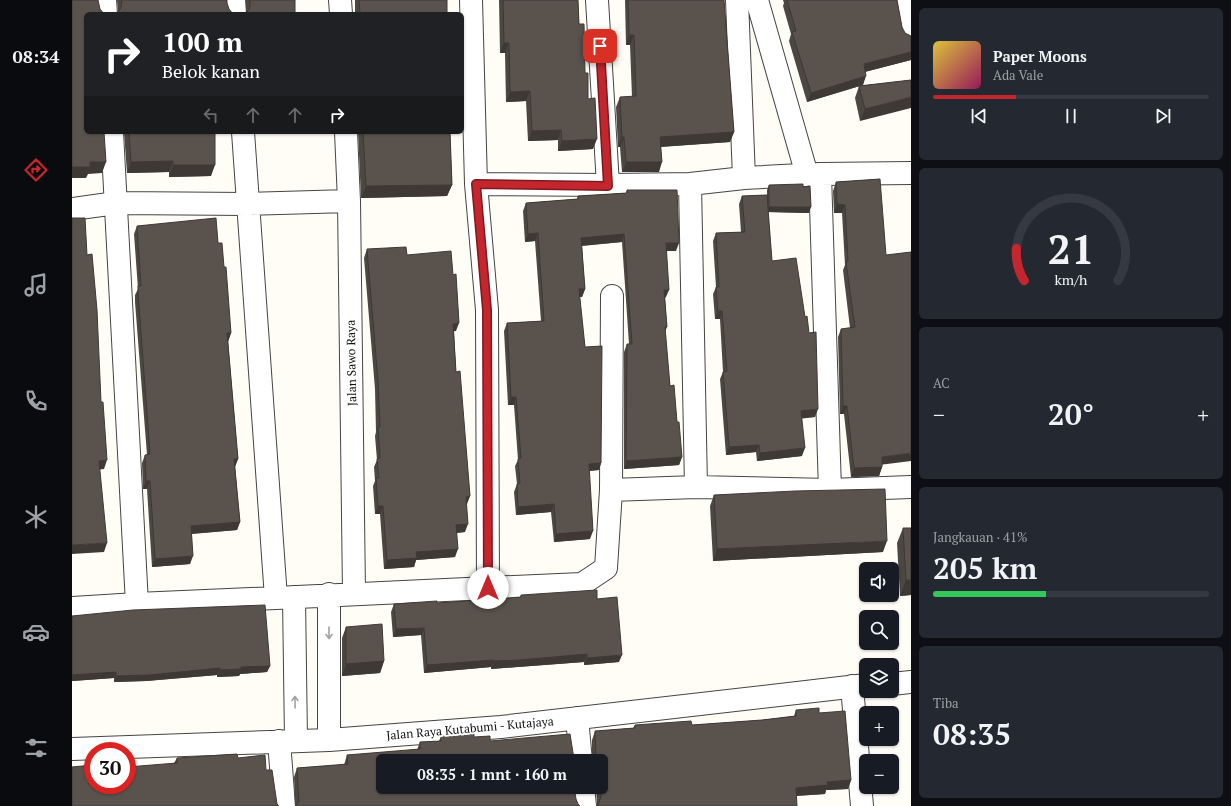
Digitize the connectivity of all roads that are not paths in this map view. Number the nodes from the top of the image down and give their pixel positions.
1 (105, 0) edge
2 (234, 0) edge
3 (340, 0) edge
4 (471, 0) edge
5 (597, 0) edge
6 (737, 0) edge
7 (757, 0) edge
8 (904, 0) edge
9 (106, 12) edge
10 (235, 12) edge
11 (341, 12) edge
12 (911, 34) edge
13 (112, 134) edge
14 (243, 134) edge
15 (346, 134) edge
16 (911, 173) edge
17 (814, 175) junction
18 (744, 178) junction
19 (476, 184) junction
20 (690, 184) junction
21 (608, 186) junction
22 (349, 201) junction
23 (116, 203) junction
24 (248, 204) junction
25 (72, 209) edge
26 (612, 296) dead end
27 (696, 487) junction
28 (911, 488) edge
29 (611, 490) junction
30 (830, 490) junction
31 (488, 588) junction
32 (354, 593) junction
33 (329, 594) junction
34 (285, 597) junction
35 (137, 604) junction
36 (72, 608) edge
37 (911, 682) edge
38 (899, 683) edge
39 (859, 686) edge
40 (859, 698) edge
41 (577, 718) junction
42 (329, 740) junction
43 (288, 741) junction
44 (72, 749) edge
45 (580, 754) edge
46 (584, 794) edge
47 (284, 806) edge
48 (585, 806) edge
49 (862, 806) edge

1 - 9 street
2 - 10 street
3 - 11 street
4 - 19 street
5 - 21 street
6 - 18 street
7 - 17 street
8 - 12 street
13 - 23 street
14 - 24 street
15 - 22 street, Jalan Sawo Raya
16 - 17 street
17 - 18 street
17 - 30 street
18 - 20 street
19 - 21 street
19 - 31 street
20 - 21 street
20 - 27 street
22 - 24 street
22 - 32 street, Jalan Sawo Raya
23 - 24 street
23 - 25 street
23 - 35 street
24 - 34 street
26 - 29 street
27 - 29 street
27 - 30 street
28 - 30 street
29 - 31 street
31 - 32 street
32 - 33 street
33 - 34 street
33 -> 42 street
34 - 35 street
43 -> 34 street
35 - 36 street
37 - 38 street
39 - 41 street, Jalan Raya Kutabumi - Kutajaya
40 - 49 street
41 - 42 street, Jalan Raya Kutabumi - Kutajaya
41 - 45 street
42 - 43 street, Jalan Raya Kutabumi - Kutajaya
43 - 44 street, Jalan Raya Kutabumi - Kutajaya
43 - 47 street
46 - 48 street

